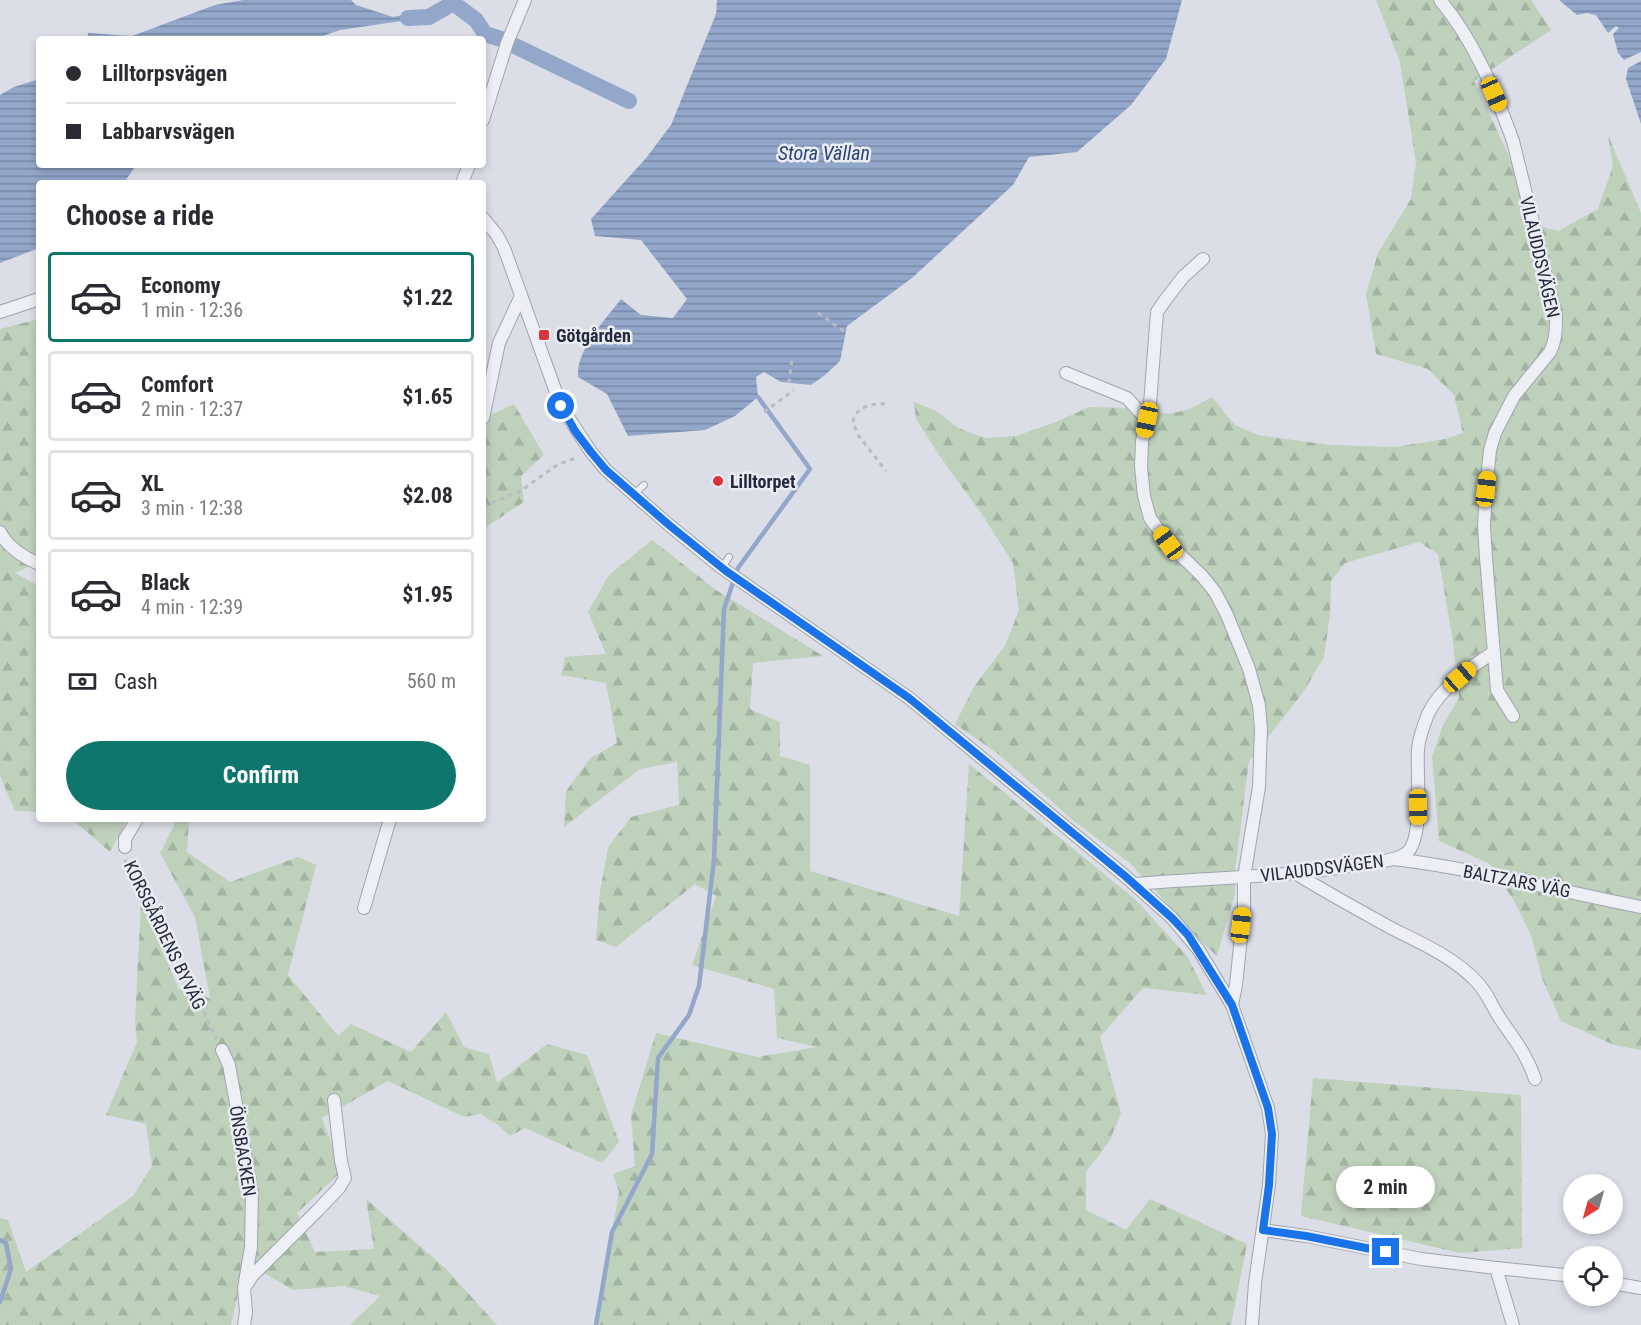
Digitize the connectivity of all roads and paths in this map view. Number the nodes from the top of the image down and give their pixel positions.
1 (525, 0) edge
2 (1440, 0) edge
3 (486, 110) edge
4 (486, 222) edge
5 (1203, 259) dead end
6 (521, 296) junction
7 (36, 300) edge
8 (0, 312) edge
9 (819, 314) dead end
10 (845, 332) dead end
11 (792, 358) dead end
12 (1066, 373) dead end
13 (789, 383) dead end
14 (794, 390) dead end
15 (486, 404) edge
16 (885, 404) dead end
17 (764, 412) dead end
18 (1147, 420) junction
19 (591, 452) junction
20 (886, 471) dead end
21 (644, 485) dead end
22 (633, 495) junction
23 (486, 505) edge
24 (0, 532) edge
25 (729, 556) dead end
26 (36, 562) edge
27 (722, 568) junction
28 (1494, 652) junction
29 (1513, 716) dead end
30 (135, 822) edge
31 (389, 822) edge
32 (125, 847) joint
33 (1393, 859) junction
34 (1295, 873) junction
35 (1244, 877) junction
36 (1134, 884) junction
37 (1641, 907) edge
38 (364, 908) dead end
39 (1232, 1005) junction
40 (222, 1050) joint
41 (1535, 1079) dead end
42 (334, 1100) dead end
43 (1263, 1230) junction
44 (1496, 1268) junction
45 (1563, 1275) edge
46 (1623, 1285) edge
47 (244, 1288) junction
48 (1641, 1288) edge
49 (244, 1325) edge
50 (1252, 1325) edge
51 (1514, 1325) edge

1 - 3 street
2 - 28 street, VILAUDDSVÄGEN
4 - 6 street
5 - 18 street
6 - 15 street
6 - 19 street
7 - 8 street
9 - 10 path
11 - 13 path
12 - 18 street
14 - 17 path
16 - 20 path
18 - 35 street
19 - 22 street
19 - 23 path
21 - 22 lane
22 - 27 street
24 - 26 street
25 - 27 lane
27 - 36 street
28 - 29 street
28 - 33 street, VILAUDDSVÄGEN
30 - 32 street, KORSGÅRDENS BYVÄG
31 - 38 street
32 - 40 path, KORSGÅRDENS BYVÄG
33 - 34 street, VILAUDDSVÄGEN
33 - 37 street, BALTZARS VÄG
34 - 35 street, VILAUDDSVÄGEN
34 - 41 street
35 - 36 street, VILAUDDSVÄGEN
35 - 39 street
36 - 39 street
39 - 43 street
40 - 47 street, ÖNSBACKEN
42 - 47 street
43 - 44 street
43 - 50 street
44 - 45 street
44 - 51 street
46 - 48 street
47 - 49 street, ÖNSBACKEN

